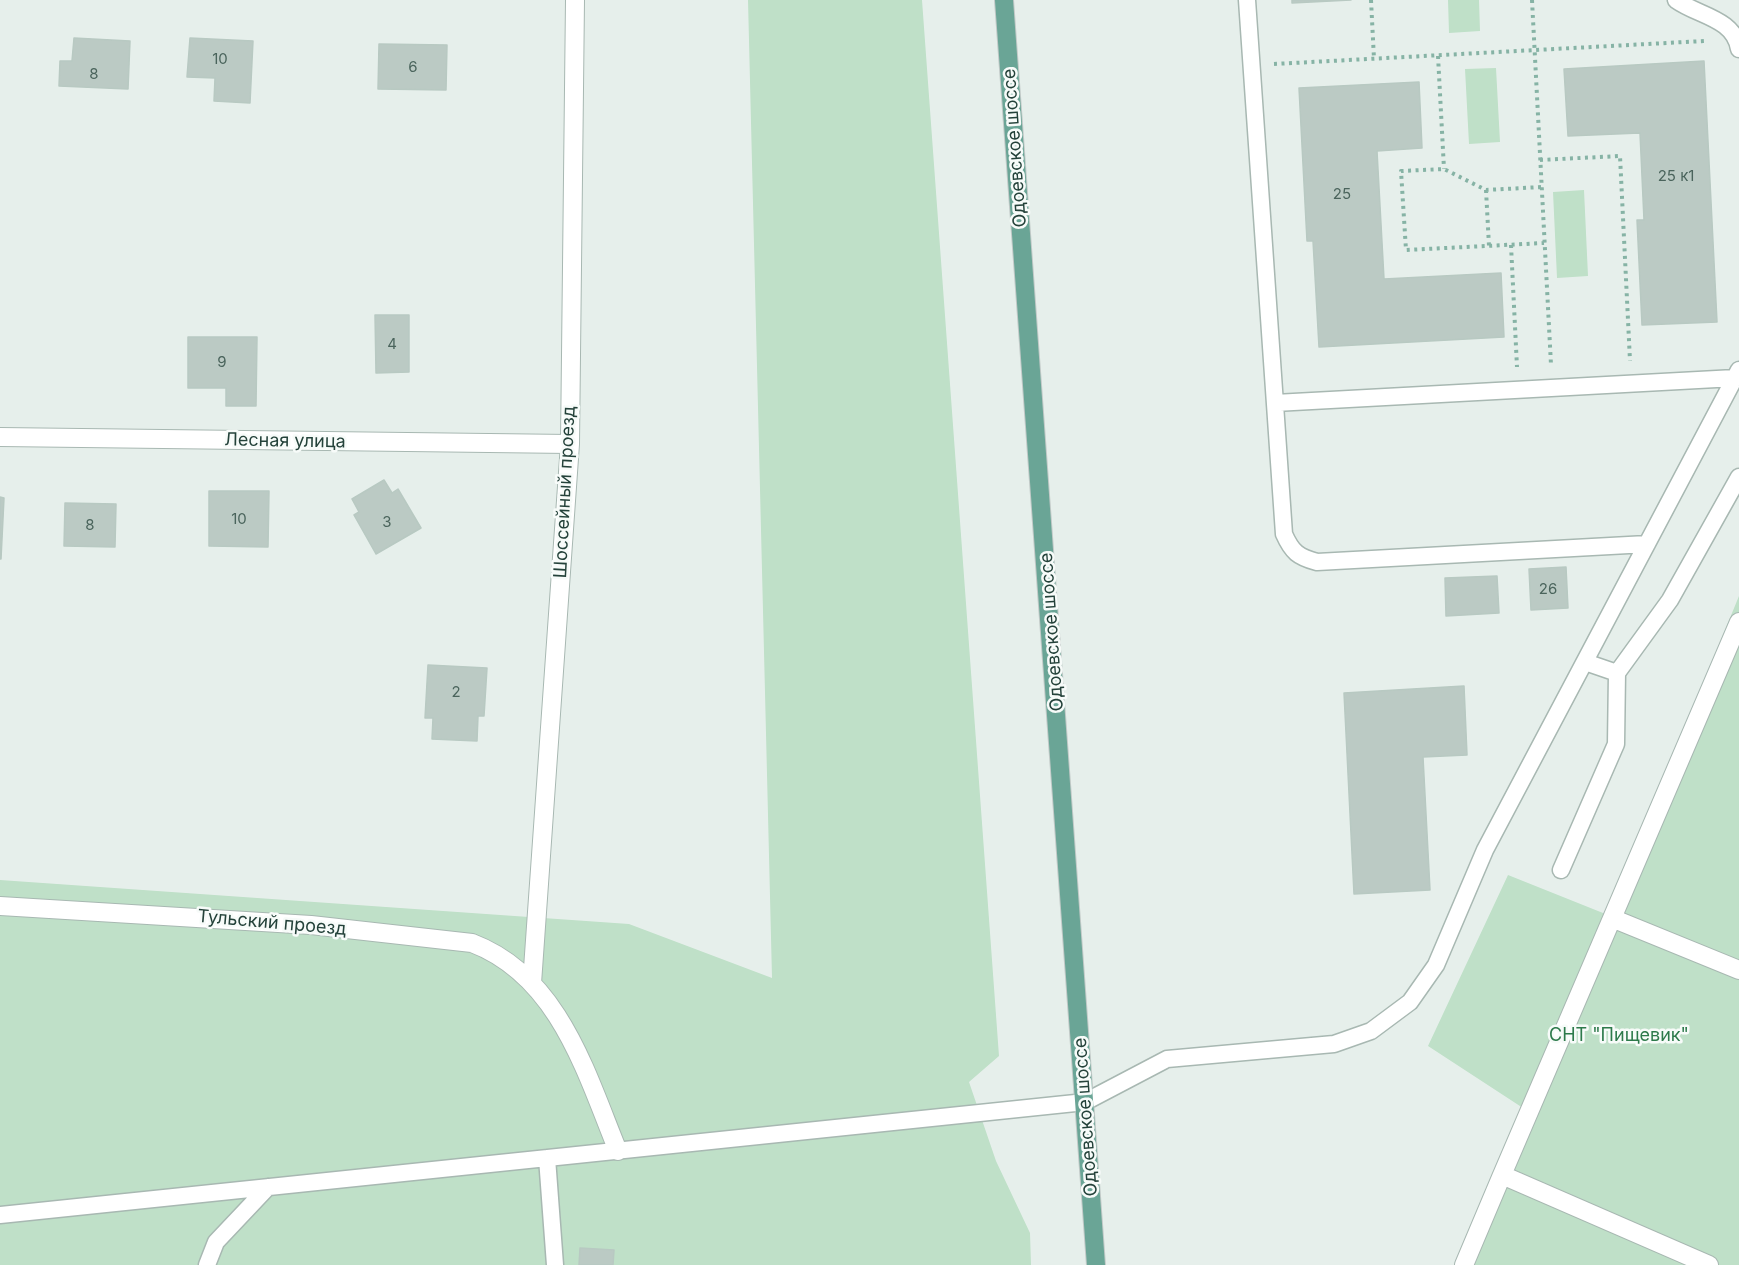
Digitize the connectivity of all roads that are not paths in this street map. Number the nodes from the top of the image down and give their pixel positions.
1 (575, 0) edge
2 (1004, 0) edge
3 (1247, 0) edge
4 (1676, 0) edge
5 (1738, 44) edge
6 (1737, 374) edge
7 (1275, 403) junction
8 (0, 437) edge
9 (570, 444) junction
10 (1739, 477) edge
11 (1647, 544) junction
12 (1739, 622) edge
13 (1733, 652) edge
14 (1585, 662) junction
15 (1617, 673) junction
16 (1561, 870) dead end
17 (0, 906) edge
18 (1614, 919) junction
19 (1739, 970) edge
20 (532, 983) junction
21 (1085, 1102) junction
22 (618, 1151) junction
23 (548, 1158) junction
24 (1503, 1175) junction
25 (268, 1187) junction
26 (0, 1215) edge
27 (207, 1265) edge
28 (555, 1265) edge
29 (1096, 1265) edge
30 (1464, 1265) edge
31 (1709, 1265) edge

1 - 9 street, Шоссейный проезд
2 - 21 main road, Одоевское шоссе
3 - 7 lane
4 - 5 lane
6 - 7 lane
6 - 11 lane
7 - 11 lane
8 - 9 street, Лесная улица
9 - 20 street, Шоссейный проезд
10 - 15 lane
11 - 14 lane
12 - 13 street
13 - 18 street
14 - 15 lane
14 - 21 lane
15 - 16 lane
17 - 20 street, Тульский проезд
18 - 19 street
18 - 24 street
20 - 22 street, Тульский проезд
21 - 22 lane
21 - 29 main road, Одоевское шоссе
22 - 23 lane
23 - 25 lane
23 - 28 lane
24 - 30 street
24 - 31 street
25 - 26 lane
25 - 27 lane

